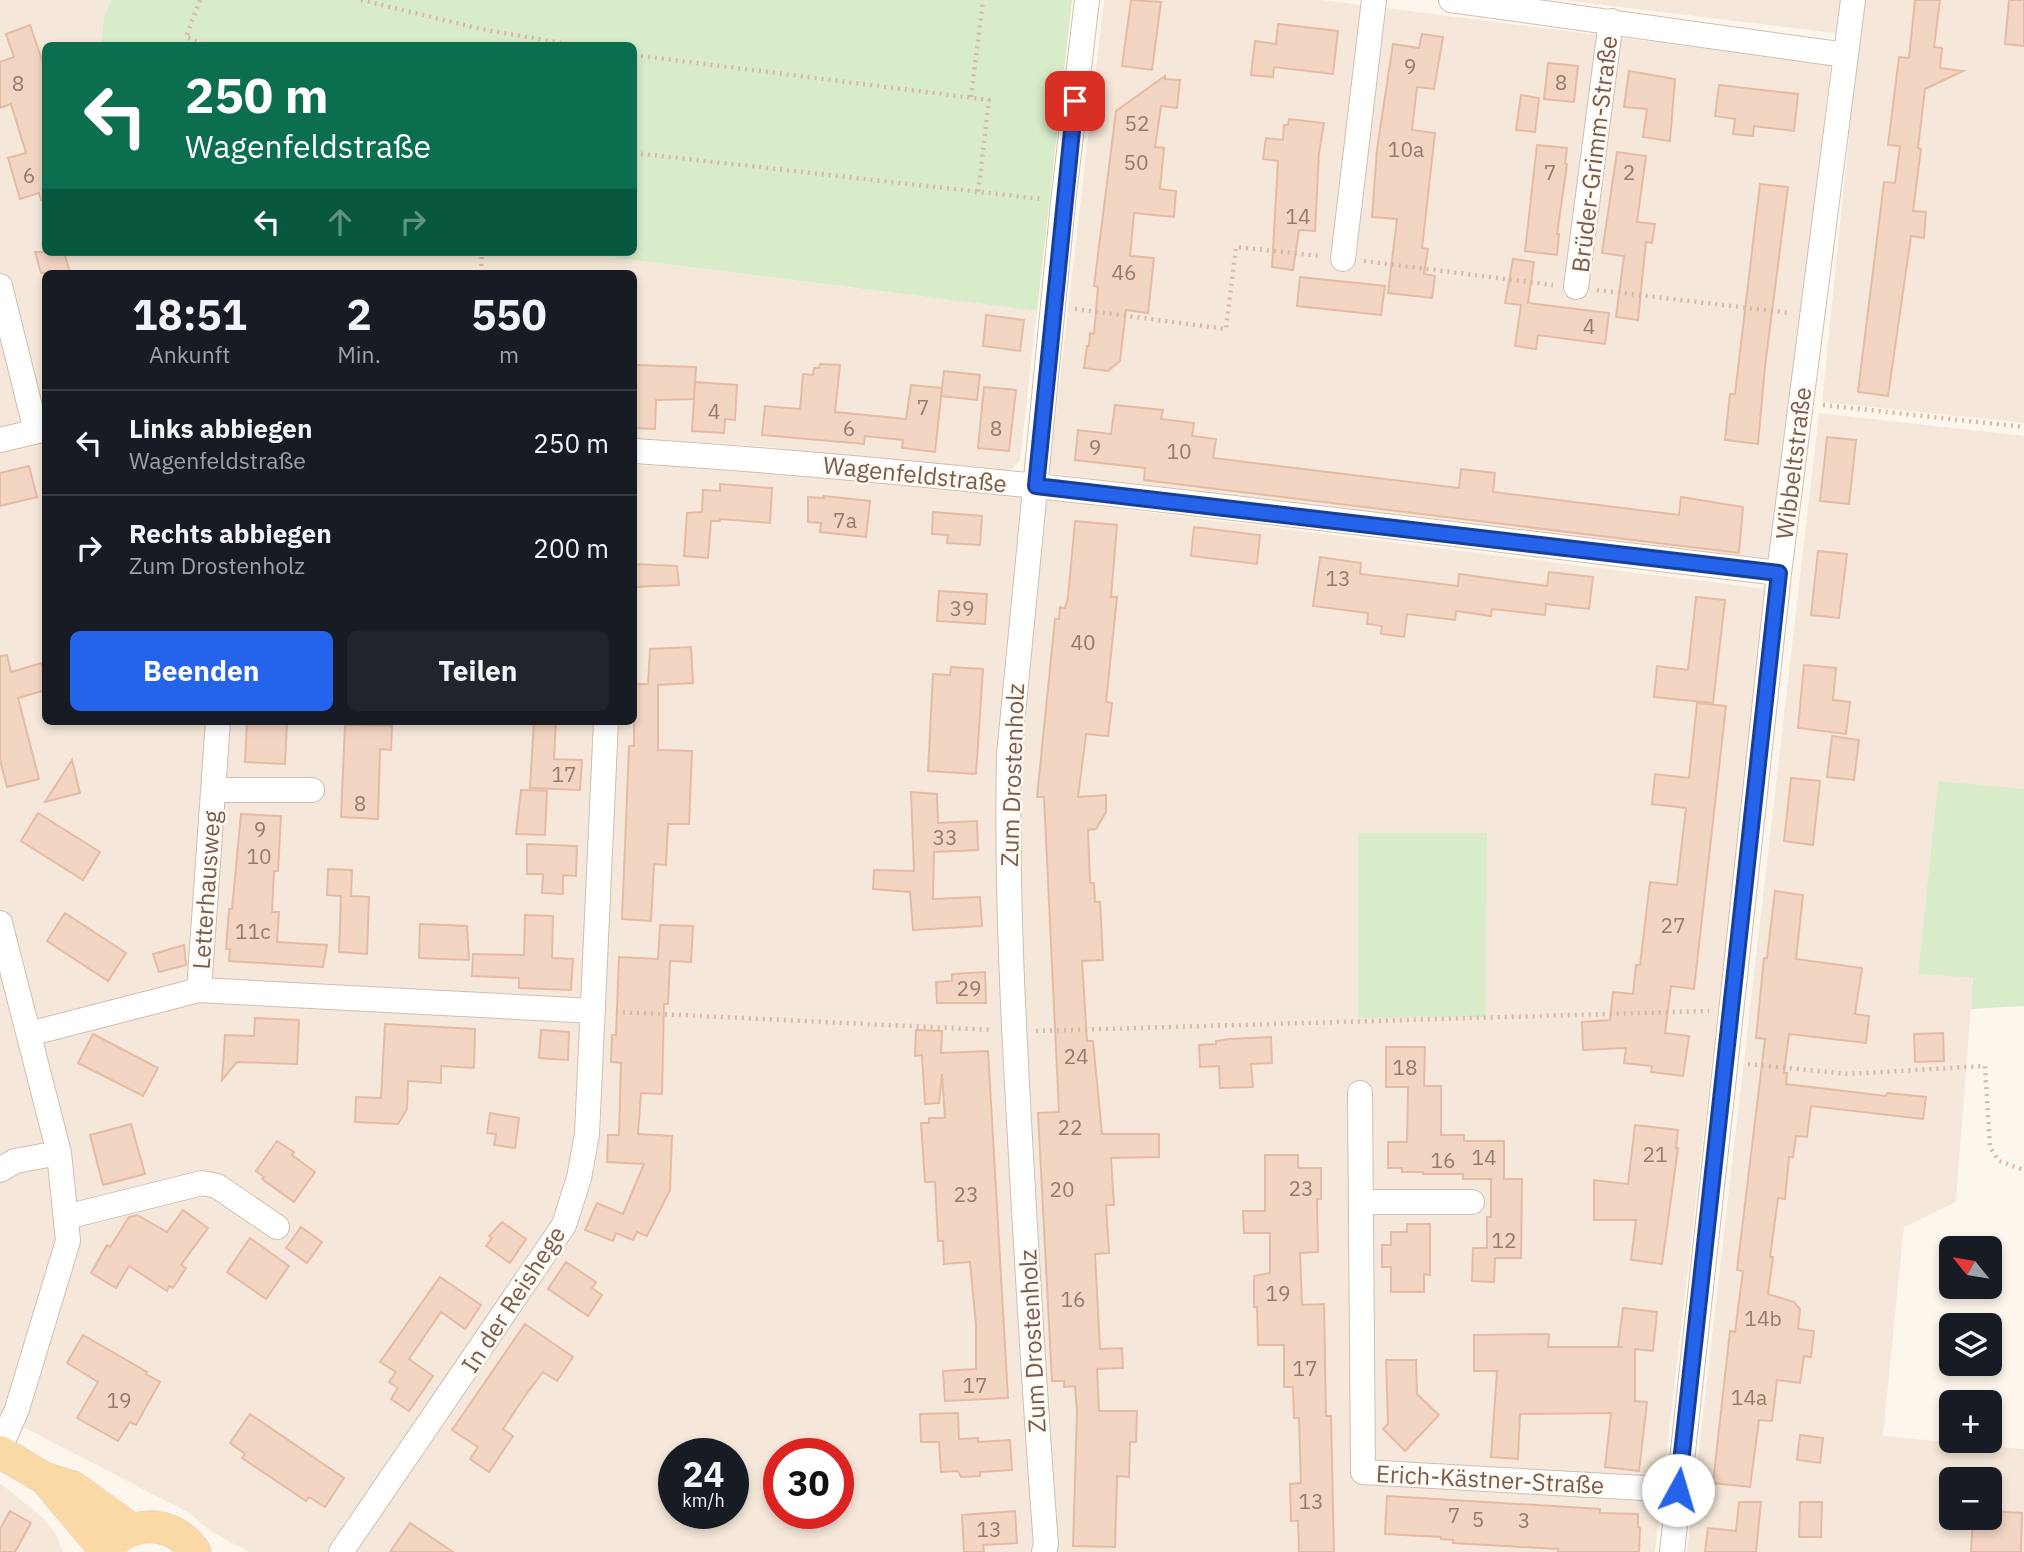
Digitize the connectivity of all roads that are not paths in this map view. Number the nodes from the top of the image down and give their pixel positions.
1 (1087, 0) edge
2 (1374, 0) edge
3 (1451, 0) edge
4 (1853, 0) edge
5 (1611, 21) junction
6 (1846, 55) junction
7 (1343, 259) road end
8 (0, 286) edge
9 (1576, 287) road end
10 (41, 430) edge
11 (0, 440) edge
12 (637, 451) edge
13 (1036, 486) junction
14 (1779, 573) junction
15 (218, 725) edge
16 (606, 725) edge
17 (213, 790) junction
18 (312, 790) dead end
19 (0, 923) edge
20 (4, 956) edge
21 (199, 990) junction
22 (593, 1011) junction
23 (29, 1034) junction
24 (1360, 1093) dead end
25 (59, 1153) junction
26 (0, 1170) edge
27 (1360, 1202) junction
28 (1472, 1202) dead end
29 (66, 1217) junction
30 (277, 1227) dead end
31 (3, 1459) edge
32 (44, 1478) junction
33 (1678, 1490) junction
34 (131, 1529) junction
35 (104, 1551) edge
36 (195, 1552) edge
37 (341, 1552) edge
38 (1044, 1552) edge
39 (1672, 1552) edge

1 - 13 street, Zum Drostenholz
2 - 7 street
3 - 5 street
4 - 6 street, Wibbeltstraße
5 - 6 street
5 - 9 street, Brüder-Grimm-Straße
6 - 14 street, Wibbeltstraße
8 - 10 street
10 - 11 street
12 - 13 street, Wagenfeldstraße
13 - 14 street, Wagenfeldstraße
13 - 38 street, Zum Drostenholz
14 - 33 street, Wibbeltstraße
15 - 17 street, Letterhausweg
16 - 22 street, In der Reishege
17 - 18 street, Letterhausweg
17 - 21 street, Letterhausweg
19 - 20 street
20 - 23 street
21 - 22 street
21 - 23 street
22 - 37 street, In der Reishege
23 - 25 street
24 - 27 street, Erich-Kästner-Straße
25 - 26 street
25 - 29 street
27 - 28 street
27 - 33 street, Erich-Kästner-Straße
29 - 30 street
29 - 31 street
31 - 32 main road
32 - 34 main road
32 - 35 main road
33 - 39 street, Wibbeltstraße
34 - 35 main road
34 - 36 main road

